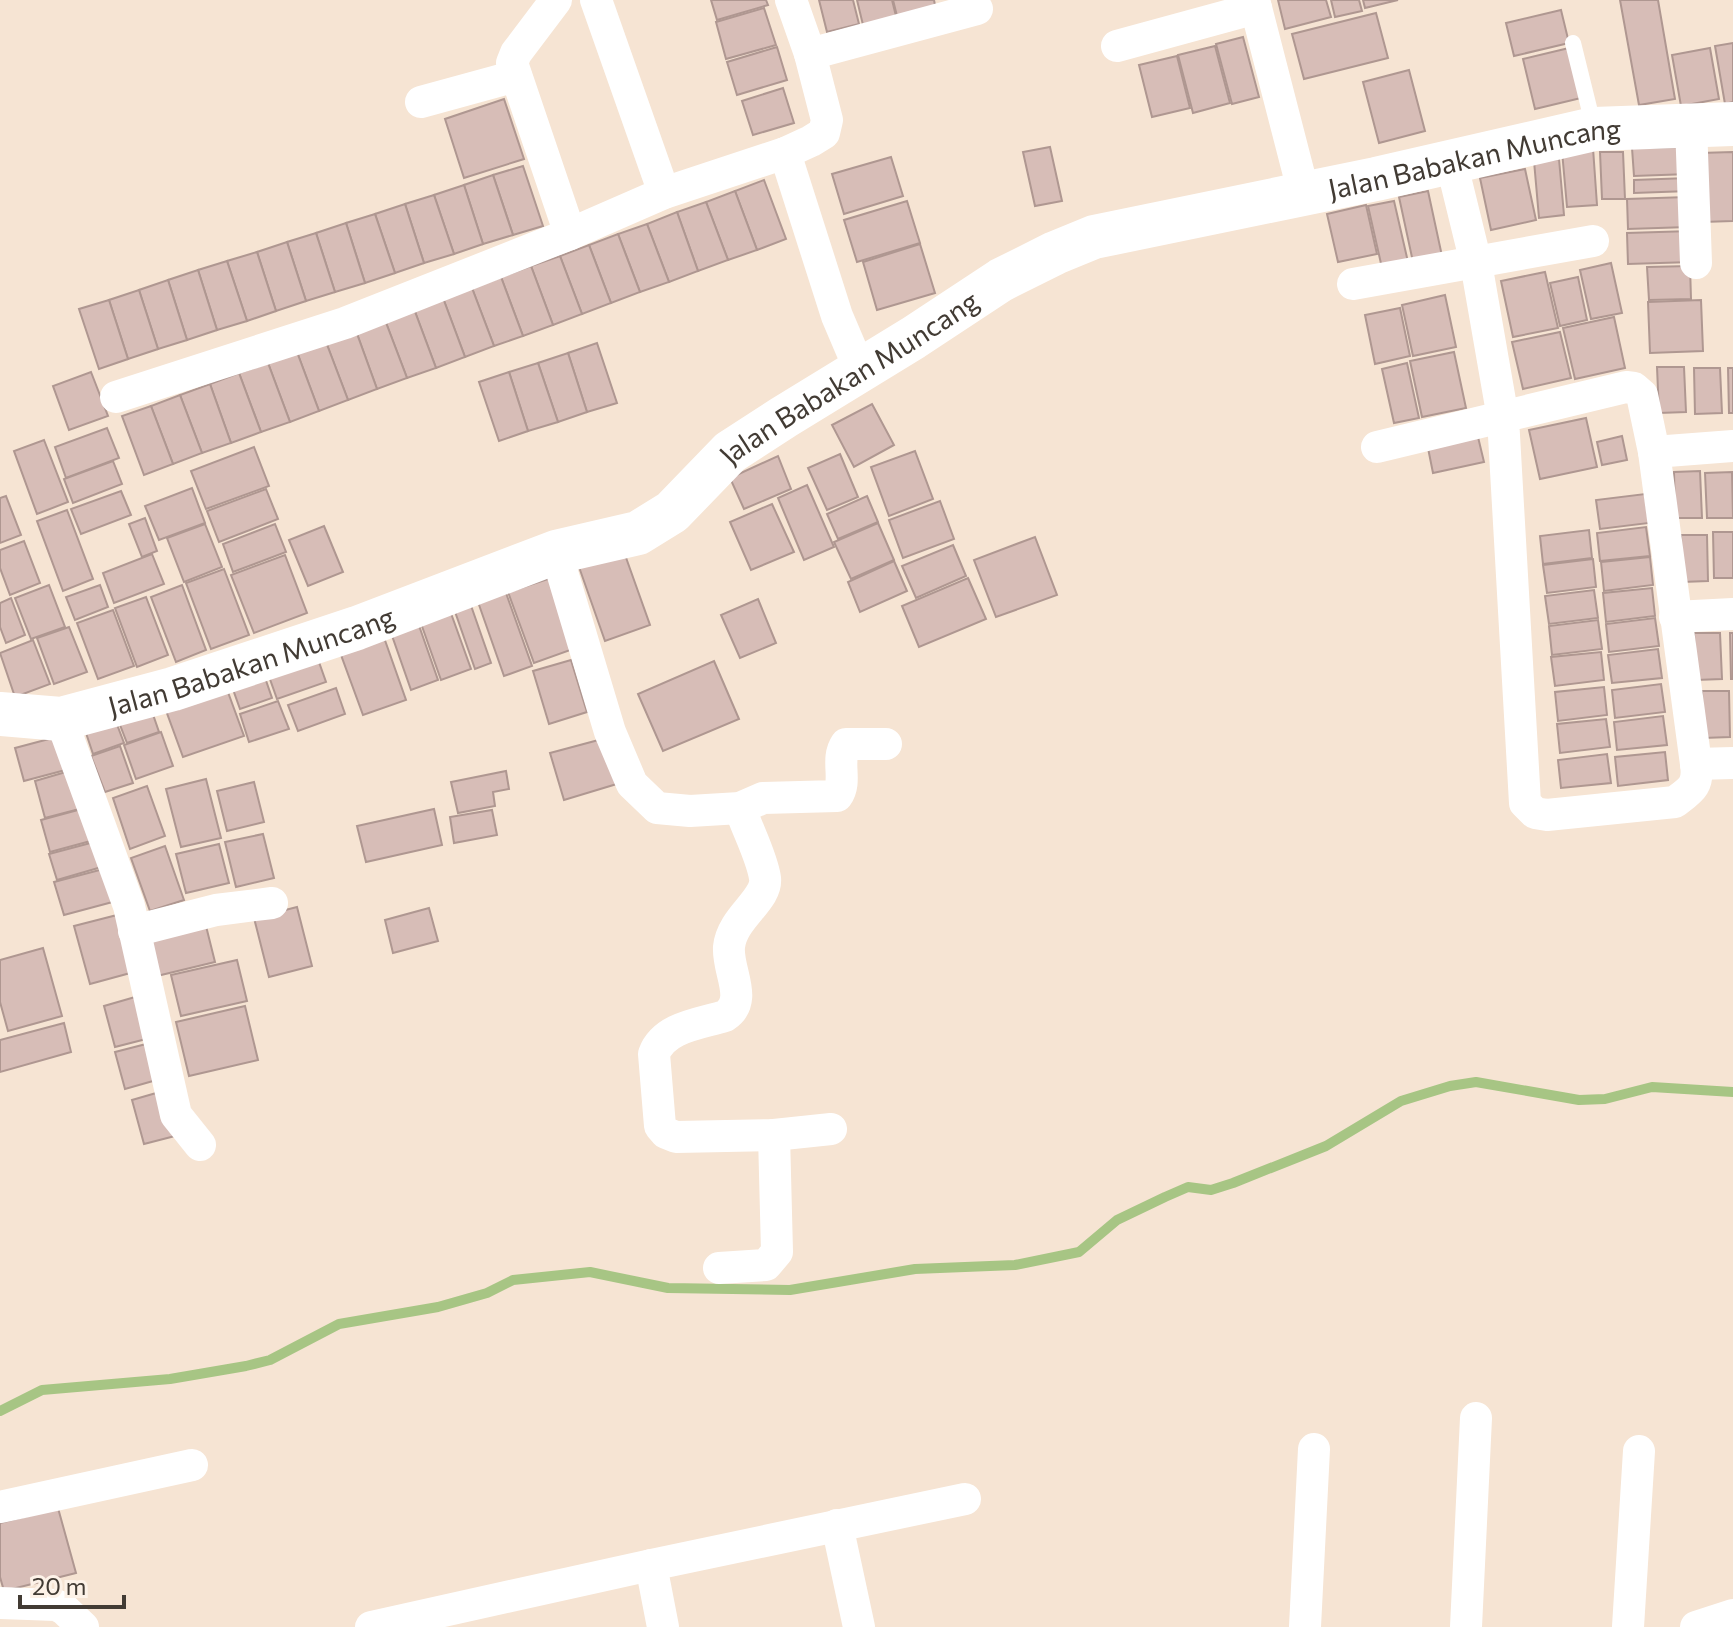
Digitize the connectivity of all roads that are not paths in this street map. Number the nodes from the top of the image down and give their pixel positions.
1 (556, 0) edge
2 (596, 0) edge
3 (791, 0) edge
4 (1255, 4) edge
5 (977, 9) dead end
6 (1573, 43) dead end
7 (1117, 46) dead end
8 (810, 54) junction
9 (516, 76) junction
10 (421, 102) dead end
11 (1712, 125) edge
12 (1594, 129) junction
13 (785, 153) junction
14 (1451, 161) junction
15 (664, 193) junction
16 (1304, 194) junction
17 (570, 234) junction
18 (1593, 241) dead end
19 (1476, 263) junction
20 (1696, 263) dead end
21 (1353, 284) dead end
22 (860, 370) junction
23 (116, 397) dead end
24 (1503, 418) junction
25 (1733, 446) edge
26 (1377, 447) dead end
27 (1654, 452) junction
28 (556, 552) junction
29 (1733, 614) edge
30 (1675, 617) junction
31 (0, 714) edge
32 (61, 719) junction
33 (886, 744) dead end
34 (1733, 763) edge
35 (1696, 764) junction
36 (740, 808) junction
37 (272, 903) dead end
38 (134, 931) junction
39 (831, 1129) dead end
40 (774, 1135) junction
41 (200, 1145) dead end
42 (719, 1268) dead end
43 (1476, 1418) dead end
44 (1314, 1449) dead end
45 (1639, 1451) dead end
46 (192, 1465) dead end
47 (965, 1499) dead end
48 (0, 1507) edge
49 (837, 1525) junction
50 (651, 1565) junction
51 (0, 1603) edge
52 (1733, 1615) edge
53 (83, 1627) edge
54 (371, 1627) edge
55 (663, 1627) edge
56 (859, 1627) edge
57 (1305, 1627) edge
58 (1466, 1627) edge
59 (1628, 1627) edge
60 (1696, 1627) edge

1 - 9 street
2 - 15 street
3 - 8 street
4 - 7 street
4 - 16 street
5 - 8 street
6 - 12 lane
8 - 13 street
9 - 10 street
9 - 17 street
11 - 12 street, Jalan Babakan Muncang
11 - 20 street
12 - 14 street, Jalan Babakan Muncang
13 - 15 street
13 - 22 street
14 - 16 street, Jalan Babakan Muncang
14 - 19 street
15 - 17 street
16 - 22 street, Jalan Babakan Muncang
17 - 23 street
18 - 19 street
19 - 21 street
19 - 24 street
22 - 28 street, Jalan Babakan Muncang
24 - 26 street
24 - 27 street
24 - 35 street
25 - 27 street
27 - 30 street
28 - 32 street, Jalan Babakan Muncang
28 - 36 street
29 - 30 street
30 - 35 street
31 - 32 street, Jalan Babakan Muncang
32 - 38 street
33 - 36 street
34 - 35 street
36 - 40 street
37 - 38 street
38 - 41 street
39 - 40 street
40 - 42 street
43 - 58 street
44 - 57 street
45 - 59 street
46 - 48 street
47 - 49 street
49 - 50 street
49 - 56 street
50 - 54 street
50 - 55 street
51 - 53 street
52 - 60 street

